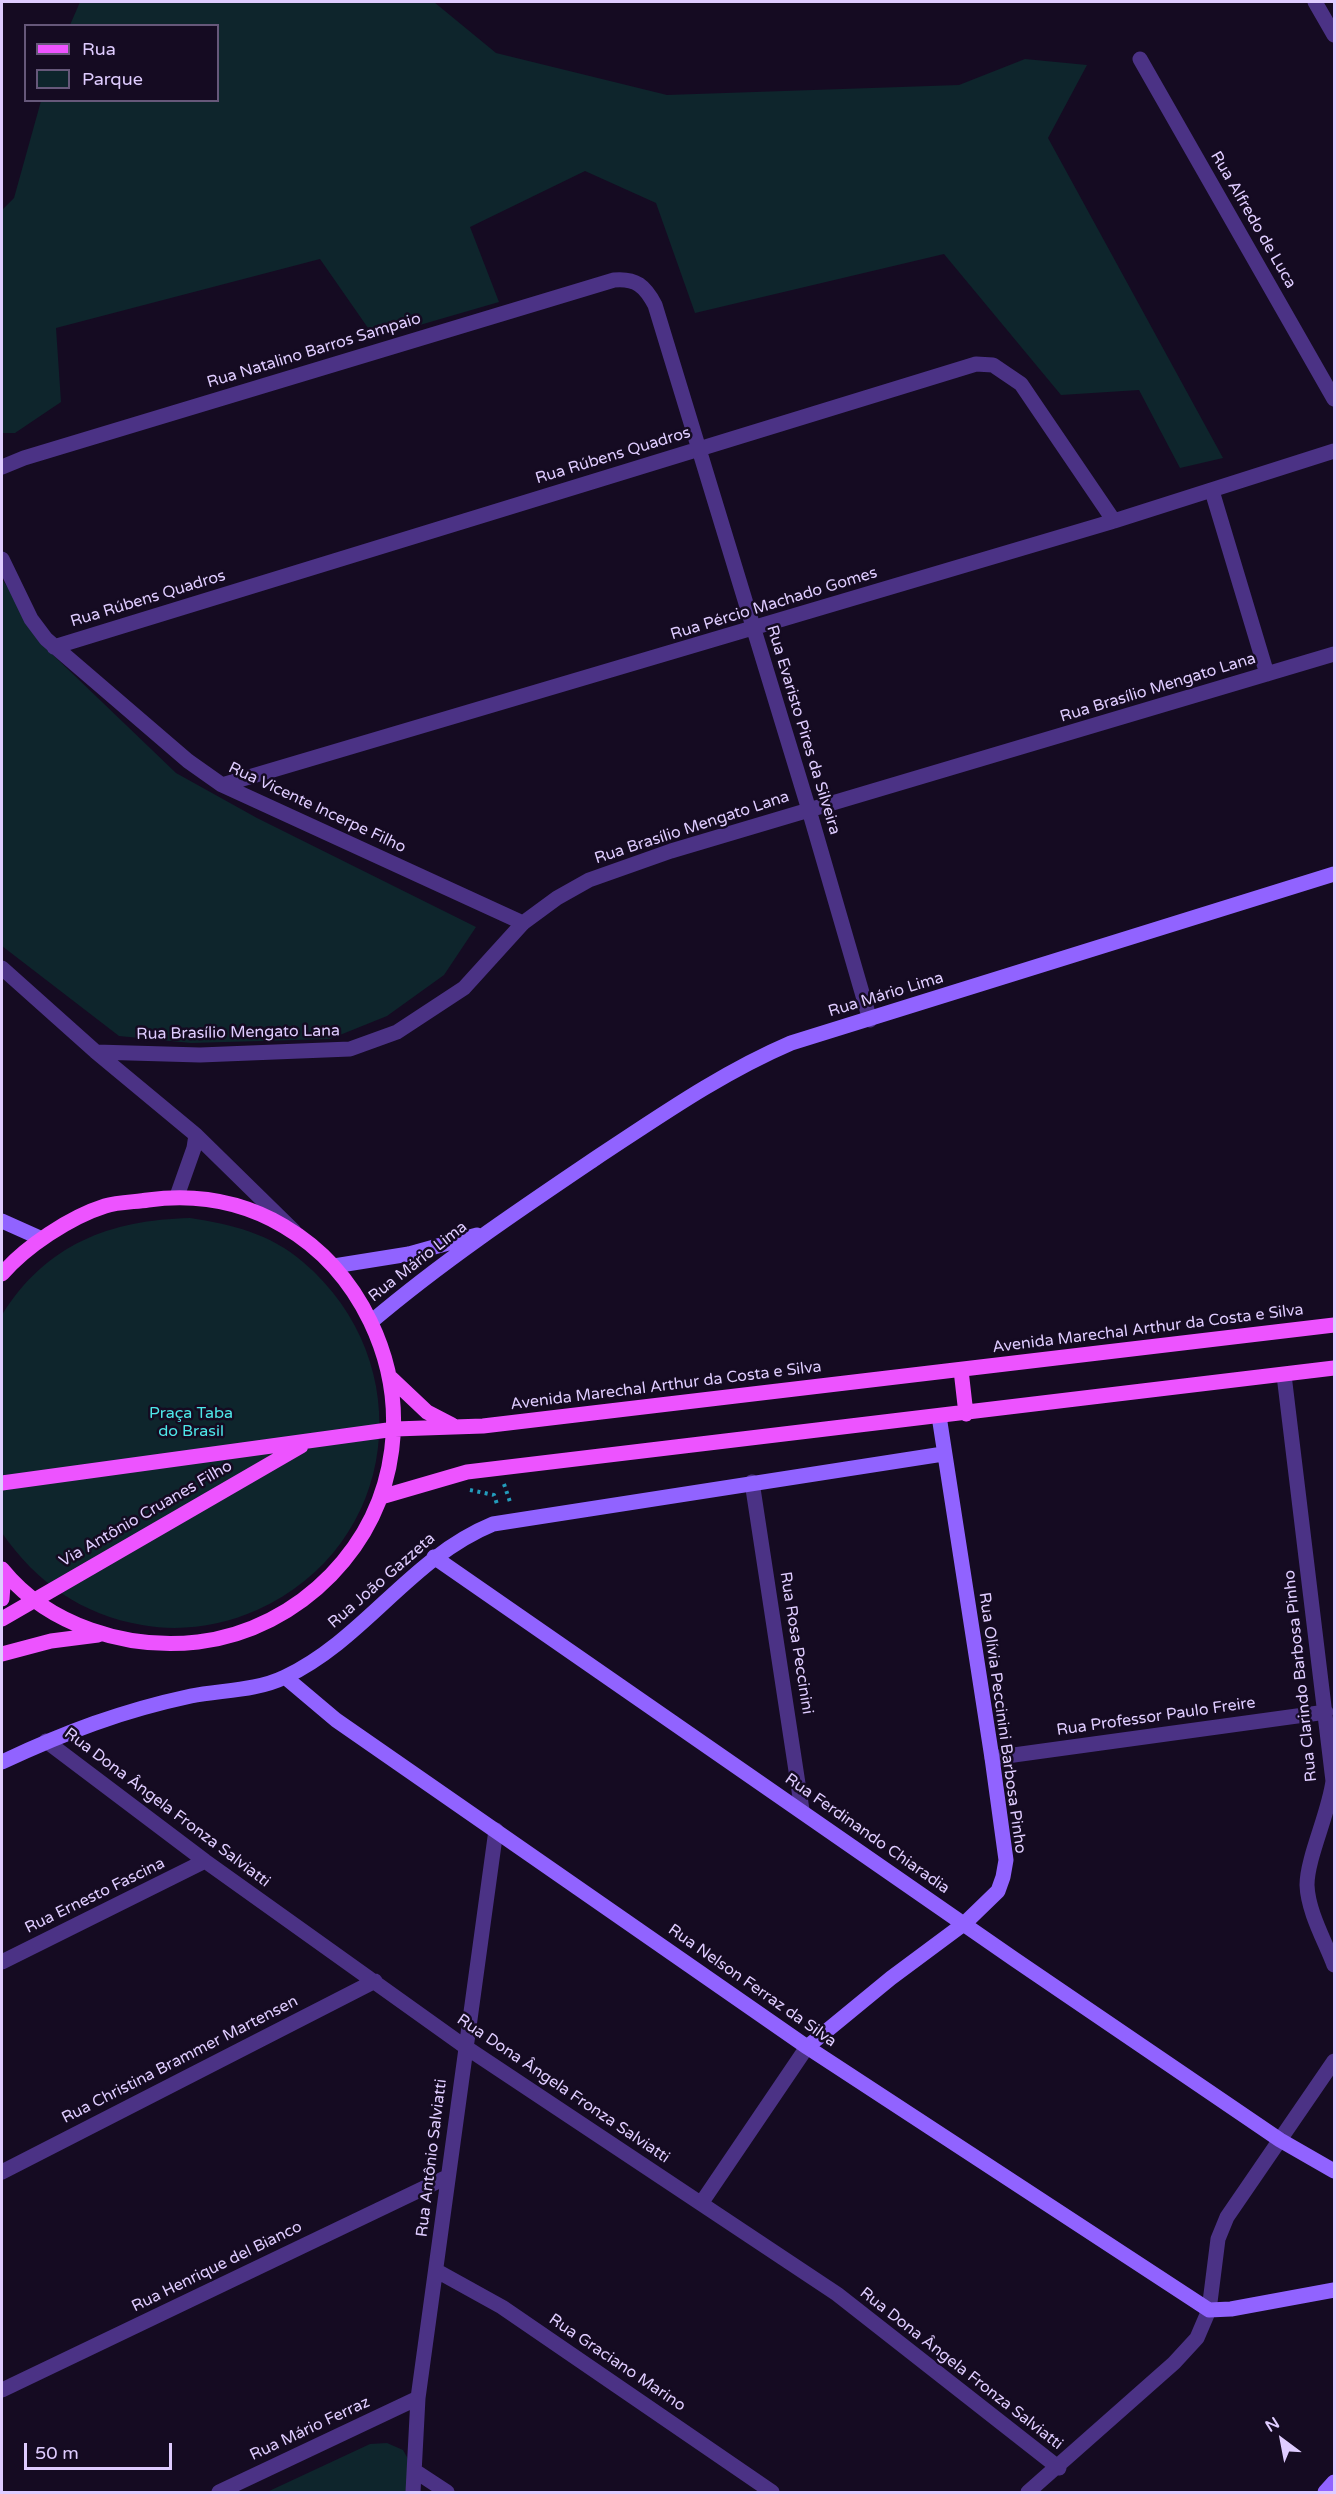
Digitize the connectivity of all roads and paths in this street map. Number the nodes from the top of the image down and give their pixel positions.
1 (1315, 2) edge
2 (1335, 35) edge
3 (1140, 59) dead end
4 (639, 283) joint
5 (1335, 399) edge
6 (698, 448) junction
7 (1335, 451) edge
8 (2, 467) edge
9 (1212, 490) junction
10 (1114, 521) junction
11 (2, 559) edge
12 (753, 629) junction
13 (54, 647) junction
14 (1335, 654) edge
15 (1267, 674) junction
16 (222, 785) junction
17 (809, 810) junction
18 (1335, 874) edge
19 (523, 923) junction
20 (2, 968) edge
21 (870, 1020) junction
22 (96, 1052) junction
23 (196, 1135) junction
24 (177, 1196) junction
25 (2, 1221) edge
26 (486, 1232) junction
27 (300, 1237) junction
28 (40, 1238) junction
29 (334, 1266) junction
30 (2, 1274) edge
31 (372, 1321) junction
32 (1335, 1325) edge
33 (1335, 1368) edge
34 (962, 1370) junction
35 (1284, 1376) junction
36 (391, 1378) junction
37 (966, 1414) junction
38 (939, 1416) junction
39 (455, 1426) junction
40 (395, 1429) junction
41 (309, 1442) junction
42 (943, 1454) junction
43 (752, 1482) junction
44 (2, 1483) edge
45 (495, 1484) dead end
46 (485, 1486) dead end
47 (381, 1497) junction
48 (509, 1521) junction
49 (434, 1557) junction
50 (3, 1571) edge
51 (2, 1599) edge
52 (34, 1599) junction
53 (2, 1620) edge
54 (103, 1634) junction
55 (2, 1654) edge
56 (285, 1677) junction
57 (1326, 1712) junction
58 (46, 1741) junction
59 (992, 1758) junction
60 (2, 1762) edge
61 (802, 1810) junction
62 (496, 1830) junction
63 (205, 1861) junction
64 (965, 1923) junction
65 (2, 1962) edge
66 (1335, 1965) edge
67 (375, 1981) junction
68 (464, 2046) junction
69 (807, 2047) junction
70 (1335, 2061) edge
71 (1280, 2139) junction
72 (1335, 2171) edge
73 (2, 2172) edge
74 (447, 2177) junction
75 (702, 2202) junction
76 (437, 2271) junction
77 (1335, 2290) edge
78 (1209, 2310) junction
79 (2, 2390) edge
80 (418, 2398) junction
81 (1059, 2468) junction
82 (415, 2471) junction
83 (1335, 2482) edge
84 (219, 2493) edge
85 (413, 2493) edge
86 (447, 2493) edge
87 (772, 2493) edge
88 (1028, 2493) edge
89 (1324, 2493) edge

1 - 2 street
3 - 5 street, Rua Alfredo de Luca
4 - 6 street, Rua Evaristo Pires da Silveira
4 - 8 street, Rua Natalino Barros Sampaio
6 - 10 street, Rua Rúbens Quadros
6 - 12 street, Rua Evaristo Pires da Silveira
6 - 13 street, Rua Rúbens Quadros
7 - 9 street, Rua Pércio Machado Gomes
9 - 10 street, Rua Pércio Machado Gomes
9 - 15 street
10 - 12 street, Rua Pércio Machado Gomes
11 - 13 street, Rua Vicente Incerpe Filho
12 - 16 street, Rua Pércio Machado Gomes
12 - 17 street, Rua Evaristo Pires da Silveira
13 - 16 street, Rua Vicente Incerpe Filho
14 - 15 street, Rua Brasílio Mengato Lana
15 - 17 street, Rua Brasílio Mengato Lana
16 - 19 street, Rua Vicente Incerpe Filho
17 - 19 street, Rua Brasílio Mengato Lana
17 - 21 street, Rua Evaristo Pires da Silveira
18 - 21 street, Rua Mário Lima
19 - 22 street, Rua Brasílio Mengato Lana
20 - 22 street
21 - 26 street, Rua Mário Lima
22 - 23 street
23 - 24 street
23 - 27 street
24 - 27 main road
24 - 28 main road
25 - 28 street
26 - 29 street, Rua Mário Lima
26 - 31 street, Rua Mário Lima
27 - 29 main road
28 - 30 main road
29 - 31 main road
31 - 36 main road
32 - 34 main road, Avenida Marechal Arthur da Costa e Silva
33 - 35 main road
34 - 37 main road
34 - 39 main road, Avenida Marechal Arthur da Costa e Silva
35 - 37 main road
35 - 57 street, Rua Clarindo Barbosa Pinho
36 - 39 main road
36 - 40 main road
37 - 38 main road
38 - 42 street, Rua Olívia Peccinini Barbosa Pinho
38 - 47 main road
39 - 40 main road, Avenida Marechal Arthur da Costa e Silva
40 - 41 main road, Avenida Marechal Arthur da Costa e Silva
40 - 47 main road
41 - 44 main road, Avenida Marechal Arthur da Costa e Silva
41 - 52 main road, Via Antônio Cruanes Filho
42 - 43 street, Rua João Gazzeta
42 - 59 street, Rua Olívia Peccinini Barbosa Pinho
43 - 48 street, Rua João Gazzeta
43 - 61 street, Rua Rosa Peccinini
45 - 48 path
46 - 48 path
47 - 54 main road
48 - 49 street, Rua João Gazzeta
49 - 56 street, Rua João Gazzeta
49 - 61 street, Rua Ferdinando Chiaradia
50 - 51 main road
50 - 52 main road
52 - 53 main road, Via Antônio Cruanes Filho
52 - 54 main road
54 - 55 main road
56 - 58 street, Rua João Gazzeta
56 - 62 street, Rua Nelson Ferraz da Silva
57 - 59 street, Rua Professor Paulo Freire
57 - 66 street, Rua Clarindo Barbosa Pinho
58 - 60 street, Rua João Gazzeta
58 - 63 street, Rua Dona Ângela Fronza Salviatti
59 - 64 street, Rua Olívia Peccinini Barbosa Pinho
61 - 64 street, Rua Ferdinando Chiaradia
62 - 68 street, Rua Antônio Salviatti
62 - 69 street, Rua Nelson Ferraz da Silva
63 - 65 street, Rua Ernesto Fascina
63 - 67 street, Rua Dona Ângela Fronza Salviatti
64 - 69 street, Rua Olívia Peccinini Barbosa Pinho
64 - 71 street, Rua Ferdinando Chiaradia
67 - 68 street, Rua Dona Ângela Fronza Salviatti
67 - 73 street, Rua Christina Brammer Martensen
68 - 74 street, Rua Antônio Salviatti
68 - 75 street, Rua Dona Ângela Fronza Salviatti
69 - 75 street, Rua Olívia Peccinini Barbosa Pinho
69 - 78 street, Rua Nelson Ferraz da Silva
70 - 71 street
71 - 72 street, Rua Ferdinando Chiaradia
71 - 78 street
74 - 76 street, Rua Antônio Salviatti
74 - 79 street, Rua Henrique del Bianco
75 - 81 street, Rua Dona Ângela Fronza Salviatti
76 - 80 street, Rua Antônio Salviatti
76 - 87 street, Rua Graciano Marino
77 - 78 street
78 - 81 street
80 - 82 street, Rua Antônio Salviatti
80 - 84 street, Rua Mário Ferraz
81 - 88 street
82 - 85 street, Rua Antônio Salviatti
82 - 86 street
83 - 89 street

